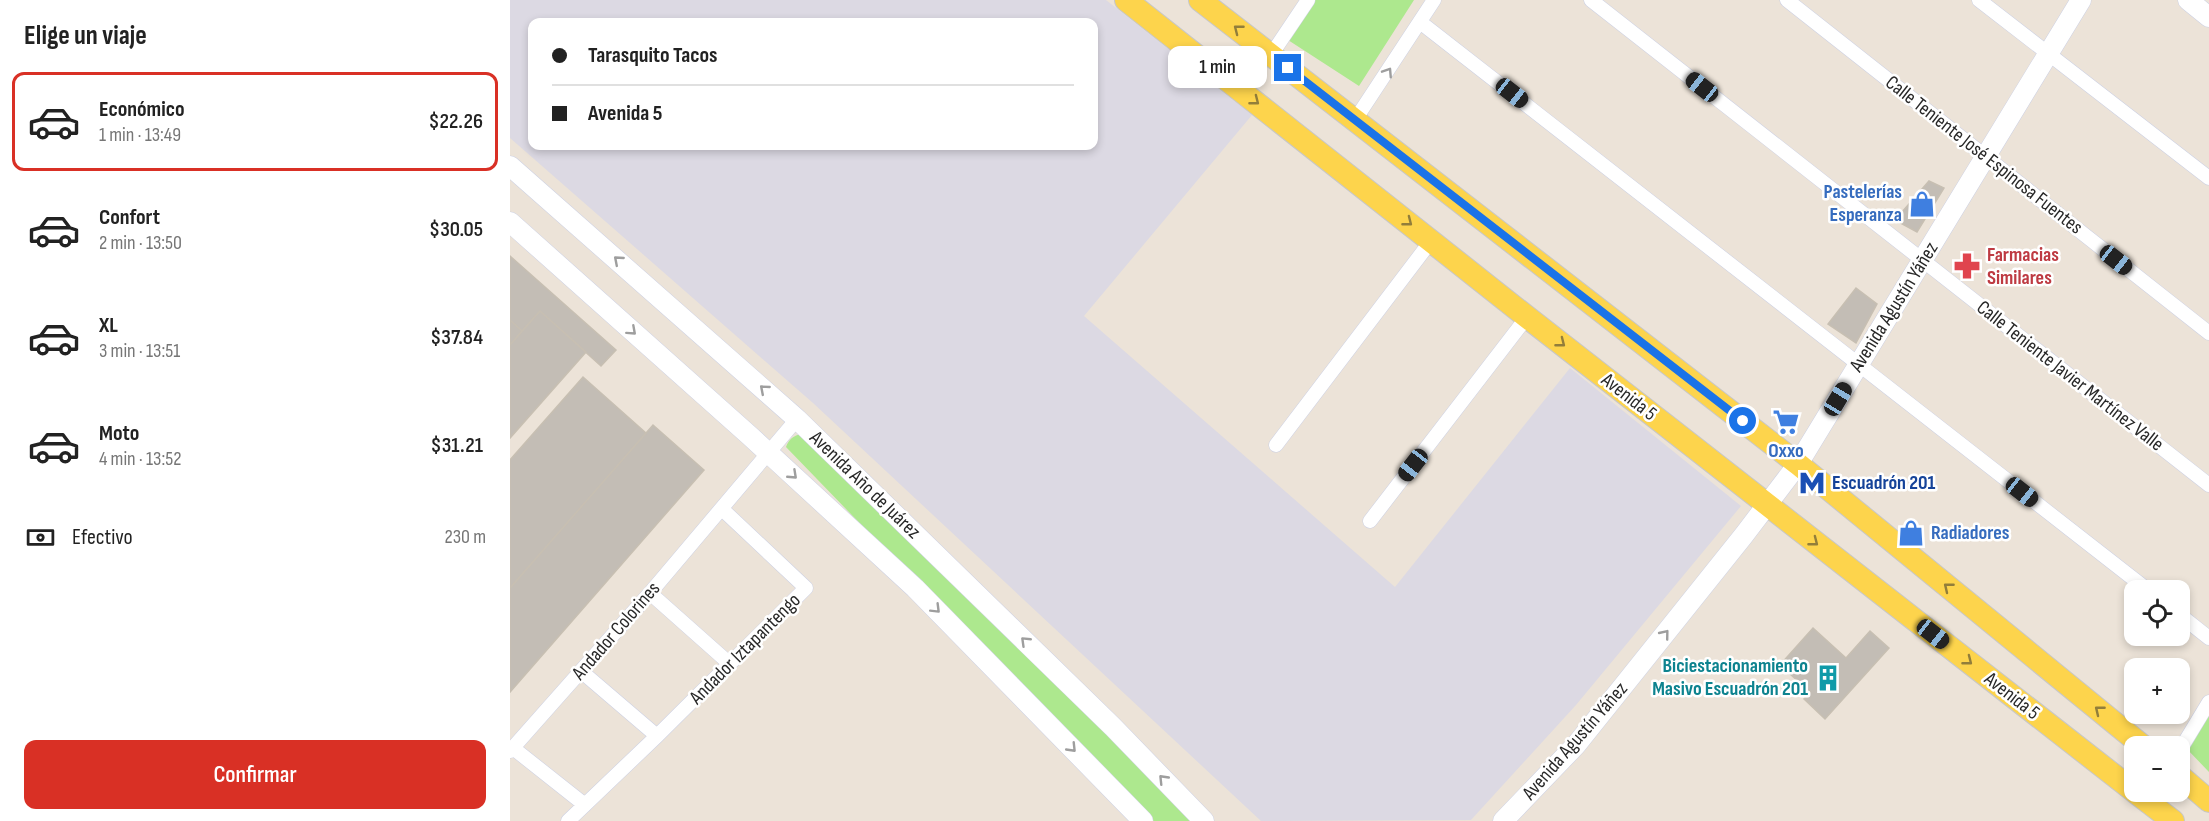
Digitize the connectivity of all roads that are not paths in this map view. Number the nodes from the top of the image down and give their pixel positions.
1 (1126, 0) edge
2 (1200, 0) edge
3 (1308, 0) edge
4 (1434, 0) edge
5 (1591, 0) edge
6 (1787, 0) edge
7 (1980, 0) edge
8 (2081, 0) edge
9 (2188, 0) edge
10 (2209, 17) edge
11 (1420, 22) junction
12 (2050, 54) junction
13 (1271, 55) junction
14 (1356, 120) junction
15 (1986, 157) junction
16 (510, 166) edge
17 (2209, 178) edge
18 (510, 222) edge
19 (1431, 241) junction
20 (1924, 260) junction
21 (1527, 317) junction
22 (2209, 333) edge
23 (1859, 364) junction
24 (797, 419) junction
25 (1276, 445) dead end
26 (769, 453) junction
27 (1798, 464) junction
28 (2209, 485) edge
29 (1768, 506) junction
30 (722, 509) junction
31 (1370, 521) dead end
32 (2135, 580) edge
33 (650, 593) junction
34 (2190, 623) edge
35 (2209, 638) edge
36 (730, 664) junction
37 (581, 671) junction
38 (2209, 702) edge
39 (657, 736) junction
40 (2131, 736) edge
41 (2188, 736) edge
42 (511, 750) edge
43 (2124, 783) edge
44 (2190, 785) edge
45 (2209, 801) edge
46 (2148, 802) edge
47 (585, 805) junction
48 (568, 821) edge
49 (1143, 821) edge
50 (1204, 821) edge
51 (1503, 821) edge
52 (2173, 821) edge

1 -> 19 main road, Avenida 5
13 -> 2 main road
3 - 13 street
4 - 11 street
5 - 20 street, Calle Teniente Javier Martínez Valle
6 - 15 street, Calle Teniente José Espinosa Fuentes
7 - 12 street
8 - 12 main road, Avenida Agustín Yáñez
9 - 10 main road
14 -> 11 street
11 - 23 street
12 - 15 main road, Avenida Agustín Yáñez
12 - 17 street
13 - 14 main road
14 - 27 main road
15 - 20 main road, Avenida Agustín Yáñez
15 - 22 street, Calle Teniente José Espinosa Fuentes
24 -> 16 main road, Avenida Año de Juárez
18 -> 26 main road, Avenida Año de Juárez
19 - 21 main road, Avenida 5
19 - 25 street
20 - 23 main road, Avenida Agustín Yáñez
20 - 28 street, Calle Teniente Javier Martínez Valle
21 -> 29 main road, Avenida 5
21 - 31 street
23 - 27 main road, Avenida Agustín Yáñez
23 - 32 street
24 - 26 street
50 -> 24 main road, Avenida Año de Juárez
26 - 30 street
26 -> 49 main road, Avenida Año de Juárez
27 - 29 main road, Avenida Agustín Yáñez
40 -> 27 main road
29 -> 43 main road, Avenida 5
51 -> 29 main road, Avenida Agustín Yáñez
30 - 33 street, Andador Colorines
30 - 36 street, Andador Iztapantengo
33 - 36 street
33 - 37 street, Andador Colorines
34 - 35 street
36 - 39 street, Andador Iztapantengo
37 - 39 street
37 - 42 street, Andador Colorines
38 - 41 street
39 - 47 street, Andador Iztapantengo
42 - 47 street
44 - 45 main road
46 - 52 main road, Avenida 5
47 - 48 street, Andador Iztapantengo

